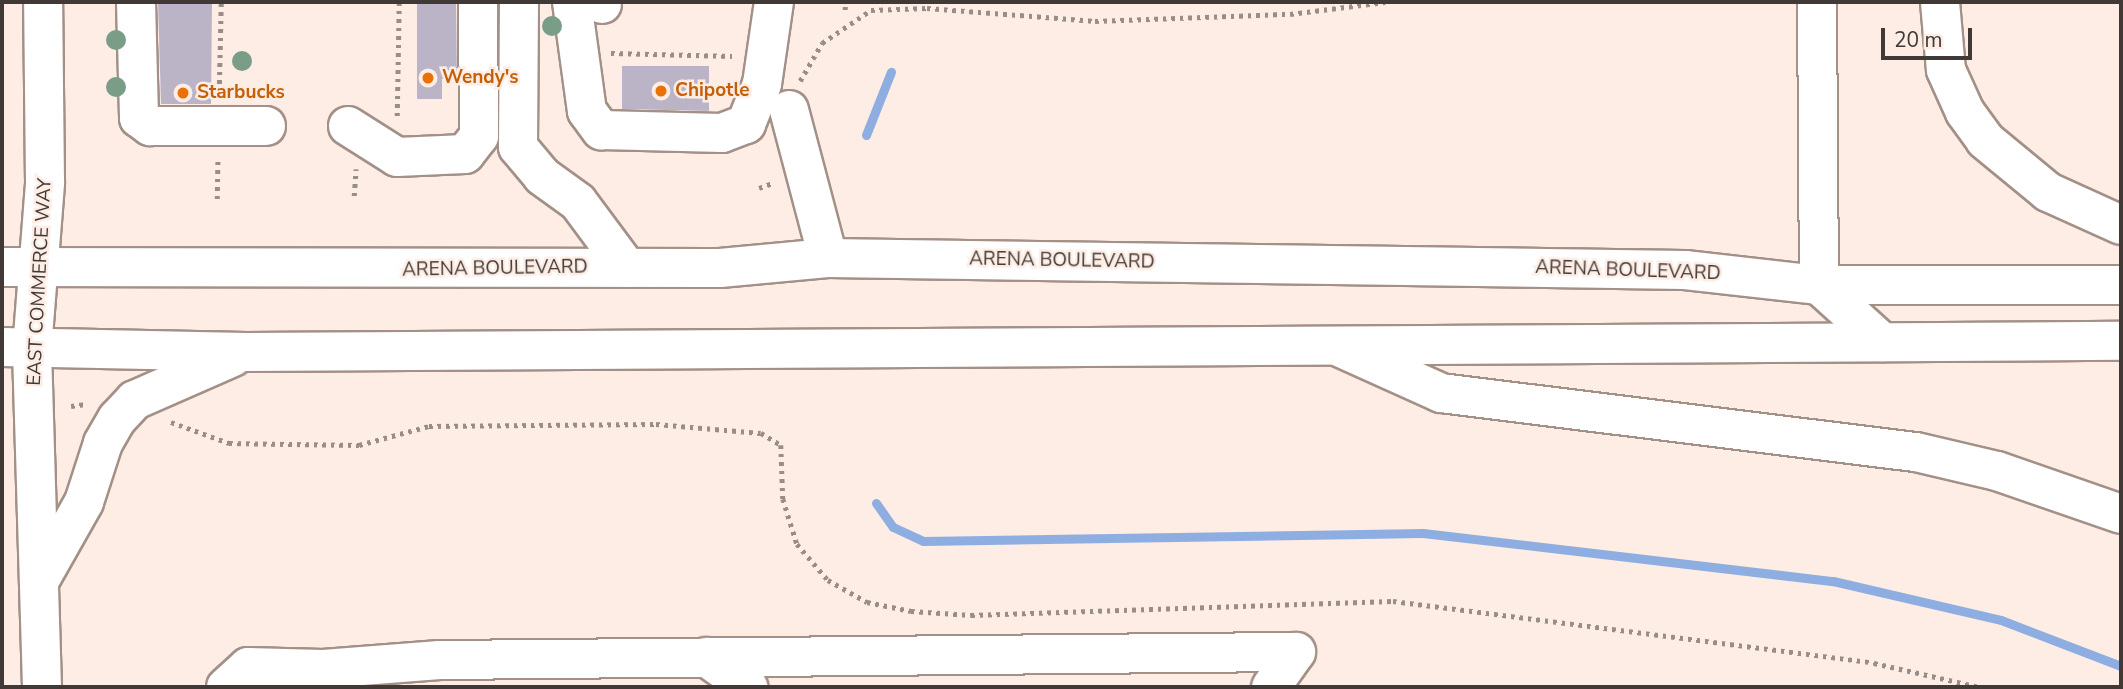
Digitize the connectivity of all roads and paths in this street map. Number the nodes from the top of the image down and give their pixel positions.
1 (43, 2) edge
2 (136, 2) edge
3 (399, 2) edge
4 (478, 2) edge
5 (519, 2) edge
6 (592, 2) edge
7 (845, 2) edge
8 (1385, 2) edge
9 (1817, 2) edge
10 (1940, 2) edge
11 (774, 4) edge
12 (845, 10) dead end
13 (603, 53) dead end
14 (737, 56) dead end
15 (789, 110) joint
16 (266, 126) dead end
17 (358, 132) junction
18 (354, 196) dead end
19 (2121, 225) edge
20 (828, 258) junction
21 (20, 268) edge
22 (627, 268) junction
23 (1819, 285) junction
24 (2121, 285) edge
25 (2121, 341) edge
26 (1882, 342) junction
27 (17, 348) edge
28 (1341, 348) junction
29 (246, 352) junction
30 (164, 418) dead end
31 (2121, 514) edge
32 (40, 580) junction
33 (706, 657) junction
34 (331, 677) edge
35 (42, 687) edge
36 (226, 687) edge
37 (747, 687) edge
38 (1271, 687) edge
39 (1980, 687) edge

1 - 21 main road, EAST COMMERCE WAY
2 - 16 main road
3 - 17 path
4 - 17 main road
5 - 22 main road
6 - 11 main road
7 - 12 path
8 - 15 path
9 - 23 main road
10 - 19 main road
13 - 14 path
15 - 20 main road
17 - 18 path
20 - 22 main road, ARENA BOULEVARD
20 - 23 main road, ARENA BOULEVARD
21 - 22 main road, ARENA BOULEVARD
21 - 27 main road, EAST COMMERCE WAY
23 - 24 main road, ARENA BOULEVARD
23 - 26 main road
25 - 26 main road
26 - 28 main road
27 - 29 main road
27 - 32 main road, EAST COMMERCE WAY
28 - 29 main road
28 - 31 main road
29 - 32 main road
30 - 39 path
32 - 35 main road, EAST COMMERCE WAY
33 - 34 main road
33 - 37 main road
33 - 38 main road
34 - 36 main road

